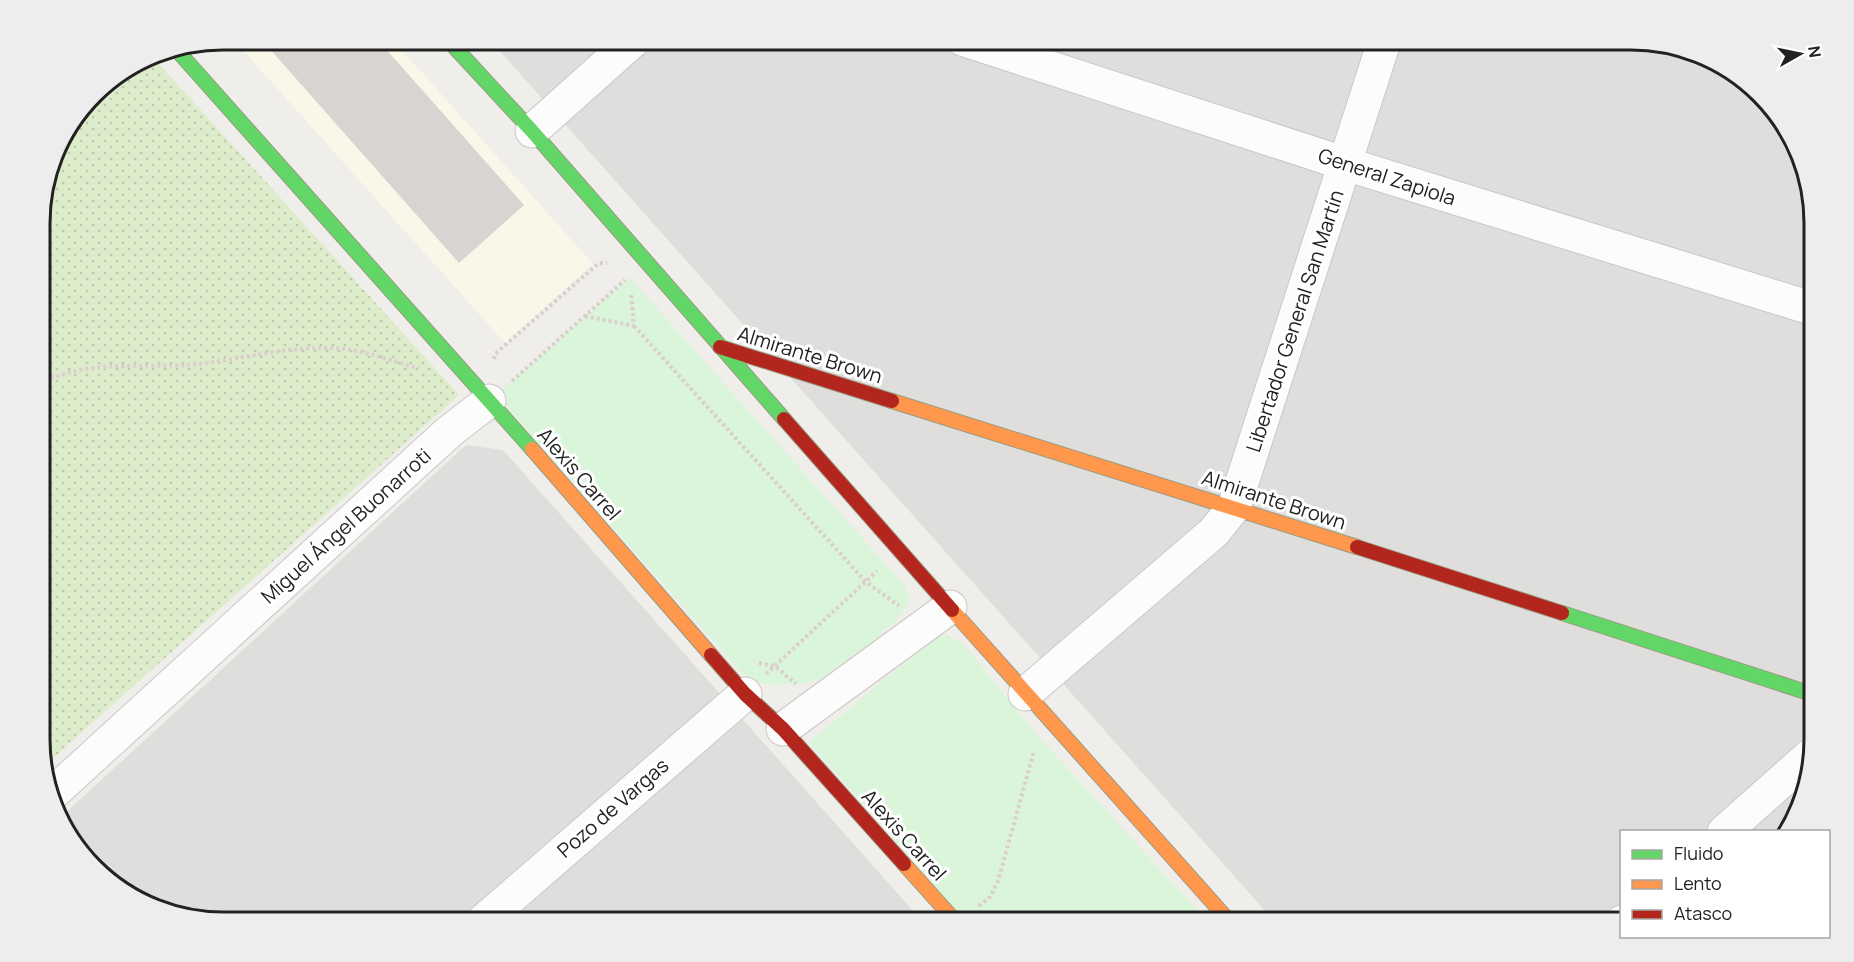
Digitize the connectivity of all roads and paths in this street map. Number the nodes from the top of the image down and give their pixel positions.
1 (456, 49) edge
2 (624, 49) edge
3 (993, 49) edge
4 (1382, 49) edge
5 (181, 54) edge
6 (532, 131) junction
7 (1346, 164) junction
8 (645, 263) junction
9 (1804, 306) edge
10 (585, 316) junction
11 (720, 347) junction
12 (458, 364) junction
13 (50, 378) edge
14 (489, 401) junction
15 (1234, 507) junction
16 (900, 550) junction
17 (950, 607) junction
18 (1804, 691) edge
19 (745, 694) junction
20 (1035, 705) junction
21 (783, 729) junction
22 (1803, 762) edge
23 (57, 790) edge
24 (1725, 830) edge
25 (976, 908) dead end
26 (494, 912) edge
27 (947, 912) edge
28 (1222, 912) edge

1 - 6 street, Almirante Brown
2 - 6 street
3 - 7 street, General Zapiola
4 - 7 street, Libertador General San Martín
5 - 12 street, Alexis Carrel
6 - 8 street, Almirante Brown
7 - 9 street, General Zapiola
7 - 15 street, Libertador General San Martín
8 - 11 street, Almirante Brown
8 - 14 path
10 - 10 path
10 - 14 path
11 - 15 street, Almirante Brown
11 - 16 street, Almirante Brown
12 - 13 path
12 - 14 street, Alexis Carrel
14 - 19 street, Alexis Carrel
14 - 23 street, Miguel Ángel Buonarroti
15 - 18 street, Almirante Brown
15 - 20 street, Libertador General San Martín
16 - 17 street, Almirante Brown
16 - 19 path
17 - 20 street, Almirante Brown
17 - 21 street
19 - 21 street, Alexis Carrel
19 - 26 street, Pozo de Vargas
20 - 25 path
20 - 28 street, Almirante Brown
21 - 27 street, Alexis Carrel
22 - 24 street

